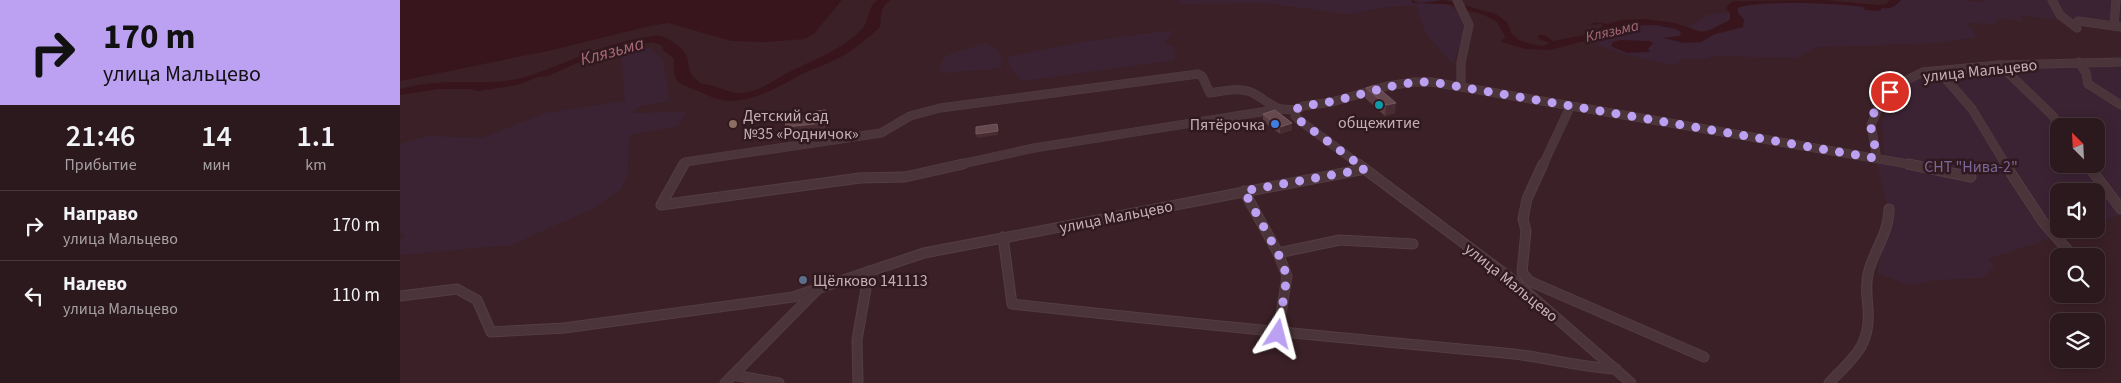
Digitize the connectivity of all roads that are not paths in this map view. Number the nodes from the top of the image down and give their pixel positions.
1 (1456, 0) edge
2 (2052, 0) edge
3 (2116, 0) edge
4 (2118, 26) edge
5 (2079, 62) junction
6 (2119, 62) edge
7 (2000, 64) junction
8 (1939, 71) junction
9 (1456, 86) junction
10 (2121, 105) edge
11 (1570, 107) junction
12 (1280, 109) junction
13 (1296, 110) junction
14 (2054, 118) edge
15 (1874, 158) junction
16 (1365, 169) junction
17 (2094, 173) edge
18 (1971, 177) dead end
19 (1244, 191) junction
20 (1889, 209) dead end
21 (2121, 209) edge
22 (1003, 238) junction
23 (1413, 244) dead end
24 (2065, 248) edge
25 (1278, 253) junction
26 (869, 271) junction
27 (1524, 276) junction
28 (1513, 280) junction
29 (817, 290) junction
30 (400, 296) edge
31 (1278, 334) junction
32 (1704, 357) dead end
33 (1616, 369) junction
34 (729, 379) edge
35 (779, 383) edge
36 (858, 383) edge
37 (1631, 383) edge
38 (1829, 383) edge

1 - 9 street
2 - 4 street
3 - 4 street
5 - 6 street, улица Мальцево
5 - 7 street, улица Мальцево
5 - 10 street
7 - 8 street, улица Мальцево
7 - 14 street
8 - 15 street, улица Мальцево
8 - 24 street
9 - 11 street
9 - 13 street
11 - 15 street
11 - 27 street
12 - 12 street
12 - 13 street
13 - 16 street, улица Мальцево
15 - 18 street
16 - 19 street, улица Мальцево
16 - 28 street, улица Мальцево
17 - 21 street
19 - 22 street, улица Мальцево
19 - 25 street
20 - 38 street
22 - 26 street, улица Мальцево
22 - 31 street
23 - 25 street
25 - 31 street
26 - 29 street, улица Мальцево
26 - 36 street
27 - 28 street
27 - 32 street
28 - 33 street, улица Мальцево
29 - 30 street, улица Мальцево
29 - 34 street
31 - 33 street
33 - 37 street, улица Мальцево
34 - 35 street

